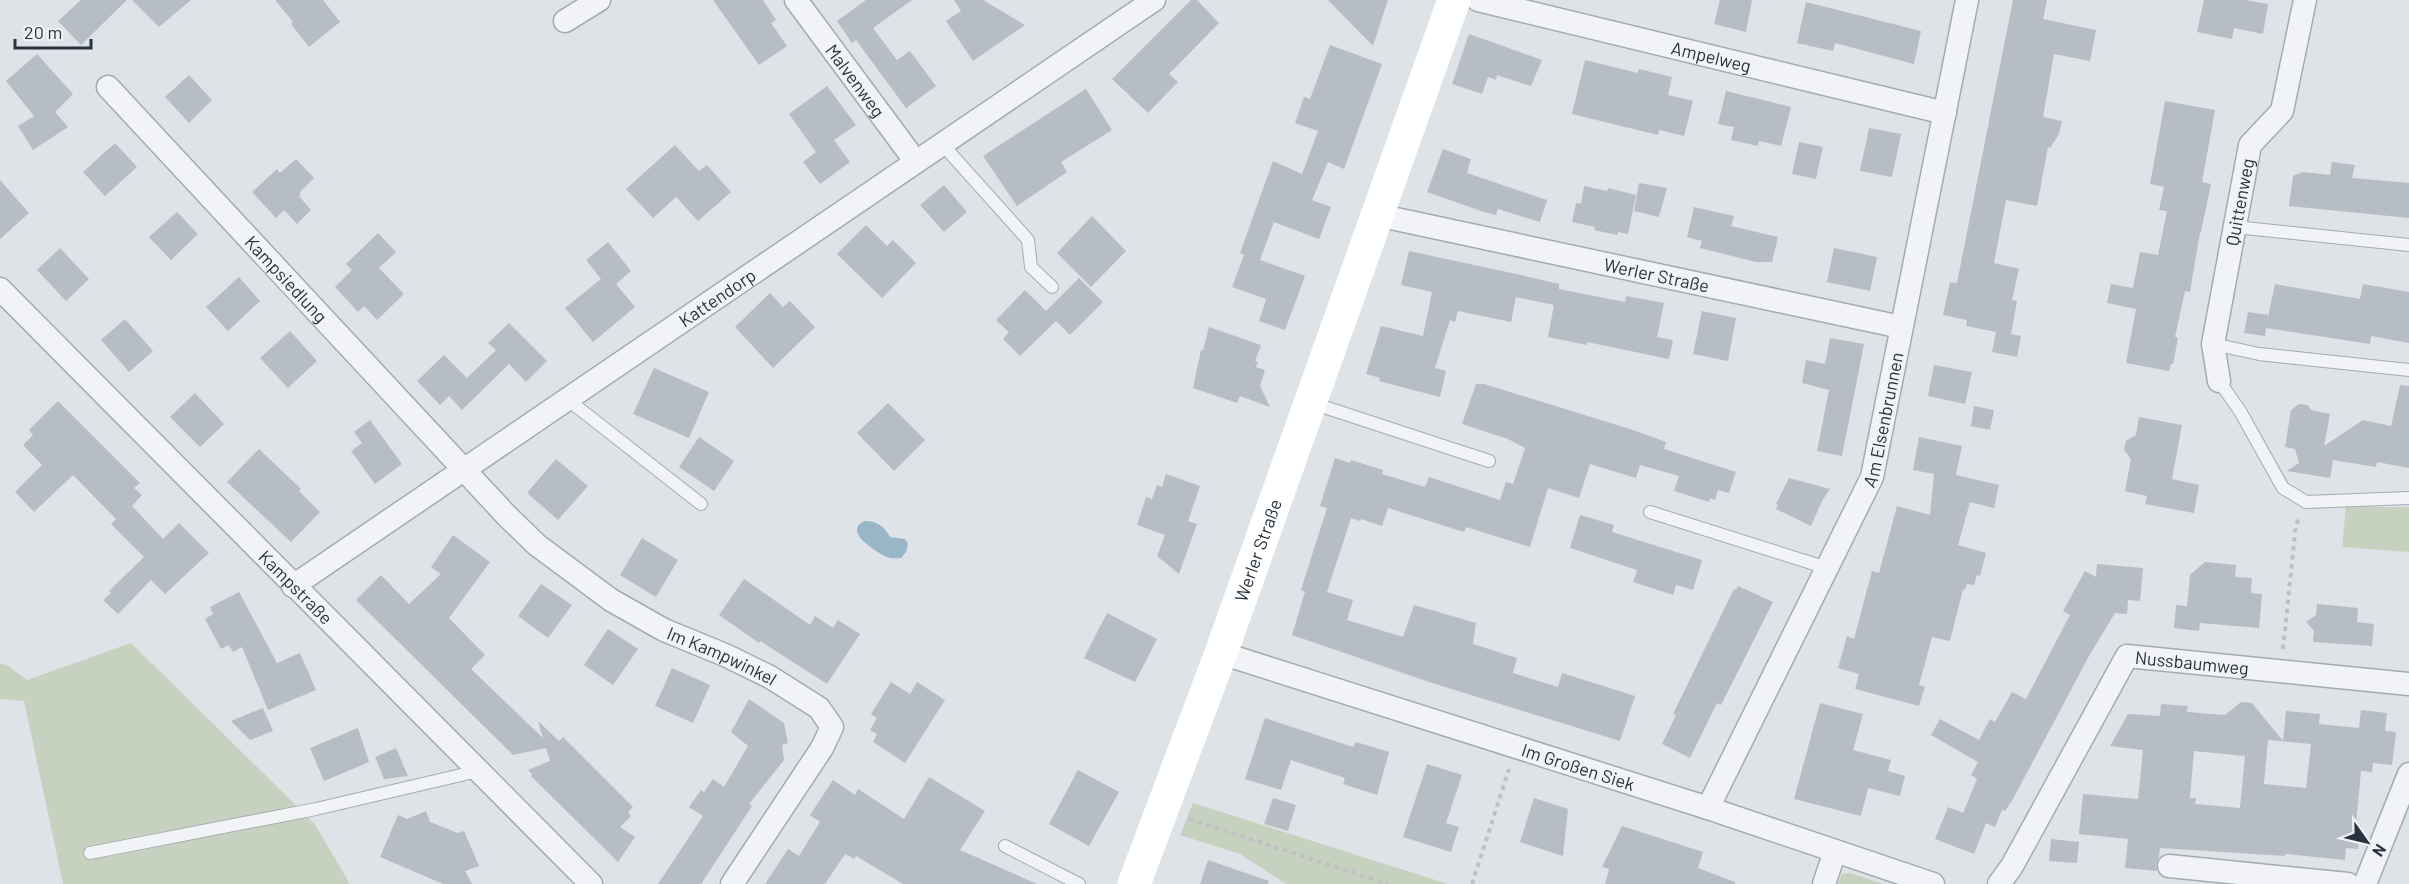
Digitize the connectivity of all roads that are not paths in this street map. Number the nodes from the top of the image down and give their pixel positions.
1 (599, 0) edge
2 (796, 0) edge
3 (1454, 0) edge
4 (1478, 0) edge
5 (1967, 0) edge
6 (2305, 0) edge
7 (1143, 3) edge
8 (565, 21) dead end
9 (108, 87) dead end
10 (1945, 113) junction
11 (942, 144) junction
12 (916, 162) junction
13 (1377, 215) junction
14 (2235, 227) junction
15 (2409, 245) edge
16 (1052, 287) dead end
17 (0, 289) edge
18 (1901, 327) junction
19 (2213, 344) junction
20 (2409, 370) edge
21 (2219, 381) joint
22 (567, 399) junction
23 (1312, 403) junction
24 (1489, 461) dead end
25 (465, 471) junction
26 (2409, 498) edge
27 (702, 504) dead end
28 (1650, 512) dead end
29 (1827, 568) junction
30 (293, 586) junction
31 (1221, 653) junction
32 (2409, 684) edge
33 (478, 771) junction
34 (2409, 774) edge
35 (1708, 808) junction
36 (1005, 846) dead end
37 (1835, 851) junction
38 (90, 853) dead end
39 (2169, 866) dead end
40 (591, 884) edge
41 (732, 884) edge
42 (1079, 884) edge
43 (1134, 884) edge
44 (1824, 884) edge
45 (1933, 884) edge
46 (1999, 884) edge
47 (2348, 884) edge
48 (2365, 884) edge

1 - 8 street
2 - 12 street, Malvenweg
3 - 13 main road, Werler Straße
4 - 10 street, Ampelweg
5 - 10 street, Am Elsenbrunnen
6 - 14 street, Quittenweg
7 - 11 street, Kattendorp
9 - 25 street, Kampsiedlung
10 - 18 street, Am Elsenbrunnen
11 - 12 street, Kattendorp
11 - 16 lane
12 - 22 street, Kattendorp
13 - 18 street, Werler Straße
13 - 23 main road, Werler Straße
14 - 15 lane
14 - 19 street, Quittenweg
17 - 30 street, Kampstraße
18 - 29 street, Am Elsenbrunnen
19 - 20 lane
19 - 21 street, Quittenweg
21 - 26 lane
22 - 25 street, Kattendorp
22 - 27 lane
23 - 24 lane
23 - 31 main road, Werler Straße
25 - 30 street, Kattendorp
25 - 41 street, Im Kampwinkel
28 - 29 lane
29 - 35 street, Am Elsenbrunnen
30 - 33 street, Kampstraße
31 - 35 street, Im Großen Siek
31 - 43 main road, Werler Straße
32 - 46 street, Nussbaumweg
33 - 38 lane
33 - 40 street, Kampstraße
34 - 48 street
35 - 37 street, Im Großen Siek
36 - 42 lane
37 - 44 street
37 - 45 street, Im Großen Siek
39 - 47 street

